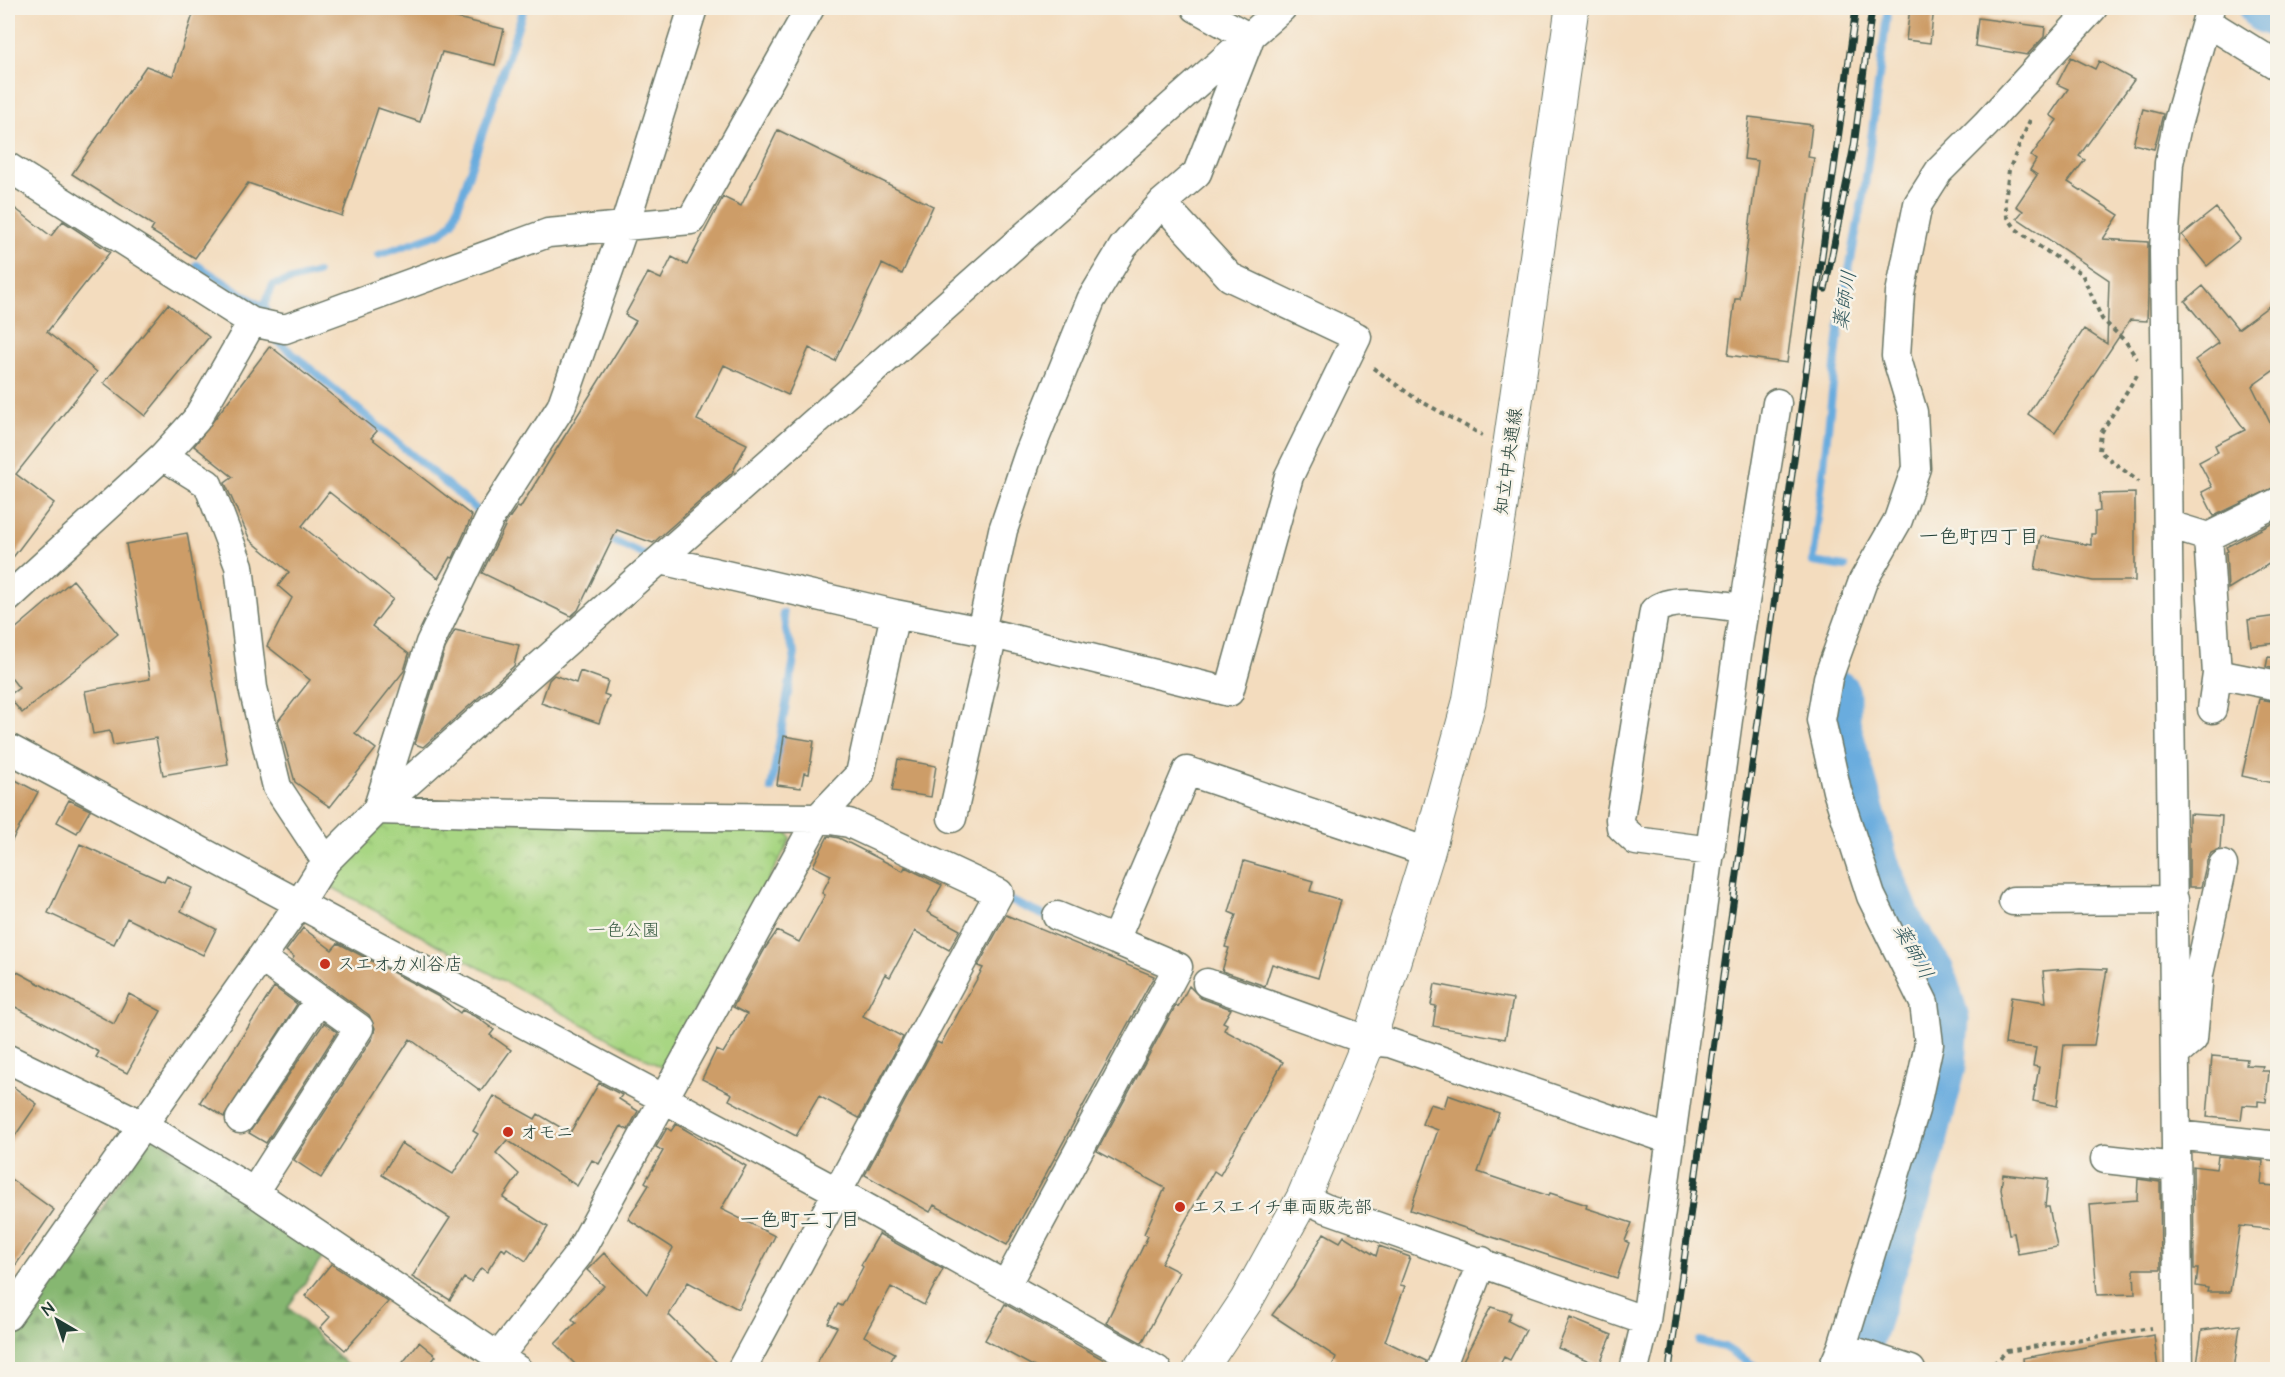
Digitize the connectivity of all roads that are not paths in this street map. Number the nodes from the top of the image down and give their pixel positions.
1 (693, 8) edge
2 (810, 8) edge
3 (1197, 8) edge
4 (1282, 8) edge
5 (1572, 8) edge
6 (2093, 8) edge
7 (2208, 15) edge
8 (1250, 38) junction
9 (2277, 66) edge
10 (8, 167) edge
11 (1162, 203) junction
12 (625, 224) junction
13 (252, 322) junction
14 (1776, 403) dead end
15 (163, 456) junction
16 (2277, 502) edge
17 (2168, 515) junction
18 (2208, 537) junction
19 (661, 560) junction
20 (8, 598) edge
21 (1744, 608) junction
22 (895, 614) junction
23 (987, 632) junction
24 (2217, 674) junction
25 (2277, 686) edge
26 (2212, 709) dead end
27 (8, 748) edge
28 (377, 810) junction
29 (818, 818) junction
30 (952, 818) dead end
31 (1711, 851) junction
32 (1428, 852) junction
33 (326, 861) junction
34 (2223, 865) dead end
35 (2174, 900) junction
36 (2013, 901) dead end
37 (299, 904) junction
38 (1057, 916) dead end
39 (1115, 940) junction
40 (261, 958) junction
41 (1207, 983) dead end
42 (319, 1000) junction
43 (1369, 1041) junction
44 (2175, 1054) junction
45 (8, 1059) edge
46 (663, 1100) junction
47 (240, 1119) dead end
48 (141, 1124) junction
49 (2176, 1135) junction
50 (1671, 1140) junction
51 (2277, 1146) edge
52 (2105, 1159) dead end
53 (2176, 1167) junction
54 (254, 1192) junction
55 (838, 1192) junction
56 (1303, 1198) junction
57 (1482, 1261) junction
58 (1006, 1285) junction
59 (8, 1316) edge
60 (1646, 1321) junction
61 (1839, 1354) edge
62 (508, 1363) edge
63 (1877, 1363) edge
64 (741, 1370) edge
65 (1157, 1370) edge
66 (1200, 1370) edge
67 (1440, 1370) edge
68 (1634, 1370) edge
69 (1911, 1370) edge
70 (2179, 1370) edge

1 - 12 street
2 - 12 street
3 - 8 street
4 - 8 street
5 - 32 street, 知立中央通線
6 - 61 street
7 - 9 street
7 - 17 street
8 - 11 street
8 - 19 street
10 - 13 street
11 - 23 street
11 - 23 street
12 - 13 street
12 - 28 street
13 - 15 street
14 - 21 street
15 - 20 street
15 - 33 street
16 - 18 street
17 - 18 street
17 - 35 street
18 - 24 street
19 - 22 street
19 - 28 street
21 - 31 street
21 - 31 street
22 - 23 street
22 - 29 street
23 - 30 street
24 - 25 street
24 - 26 street
27 - 37 street
28 - 29 street
28 - 33 street
29 - 46 street
29 - 55 street
31 - 50 street
32 - 39 street
32 - 43 street, 知立中央通線
33 - 37 street
34 - 44 street
35 - 36 street
35 - 44 street
37 - 40 street
37 - 46 street
38 - 39 street
39 - 58 street
40 - 42 street
40 - 48 street
41 - 43 street
42 - 47 street
42 - 54 street
43 - 50 street
43 - 56 street, 知立中央通線
44 - 49 street
45 - 48 street
46 - 55 street
46 - 62 street
48 - 54 street
48 - 59 street
49 - 51 street
49 - 53 street
50 - 60 street
52 - 53 street
53 - 70 street
54 - 62 street
55 - 58 street
55 - 64 street
56 - 57 street
56 - 66 street, 知立中央通線
57 - 60 street
57 - 67 street
58 - 65 street
60 - 68 street
61 - 63 street
63 - 69 street

